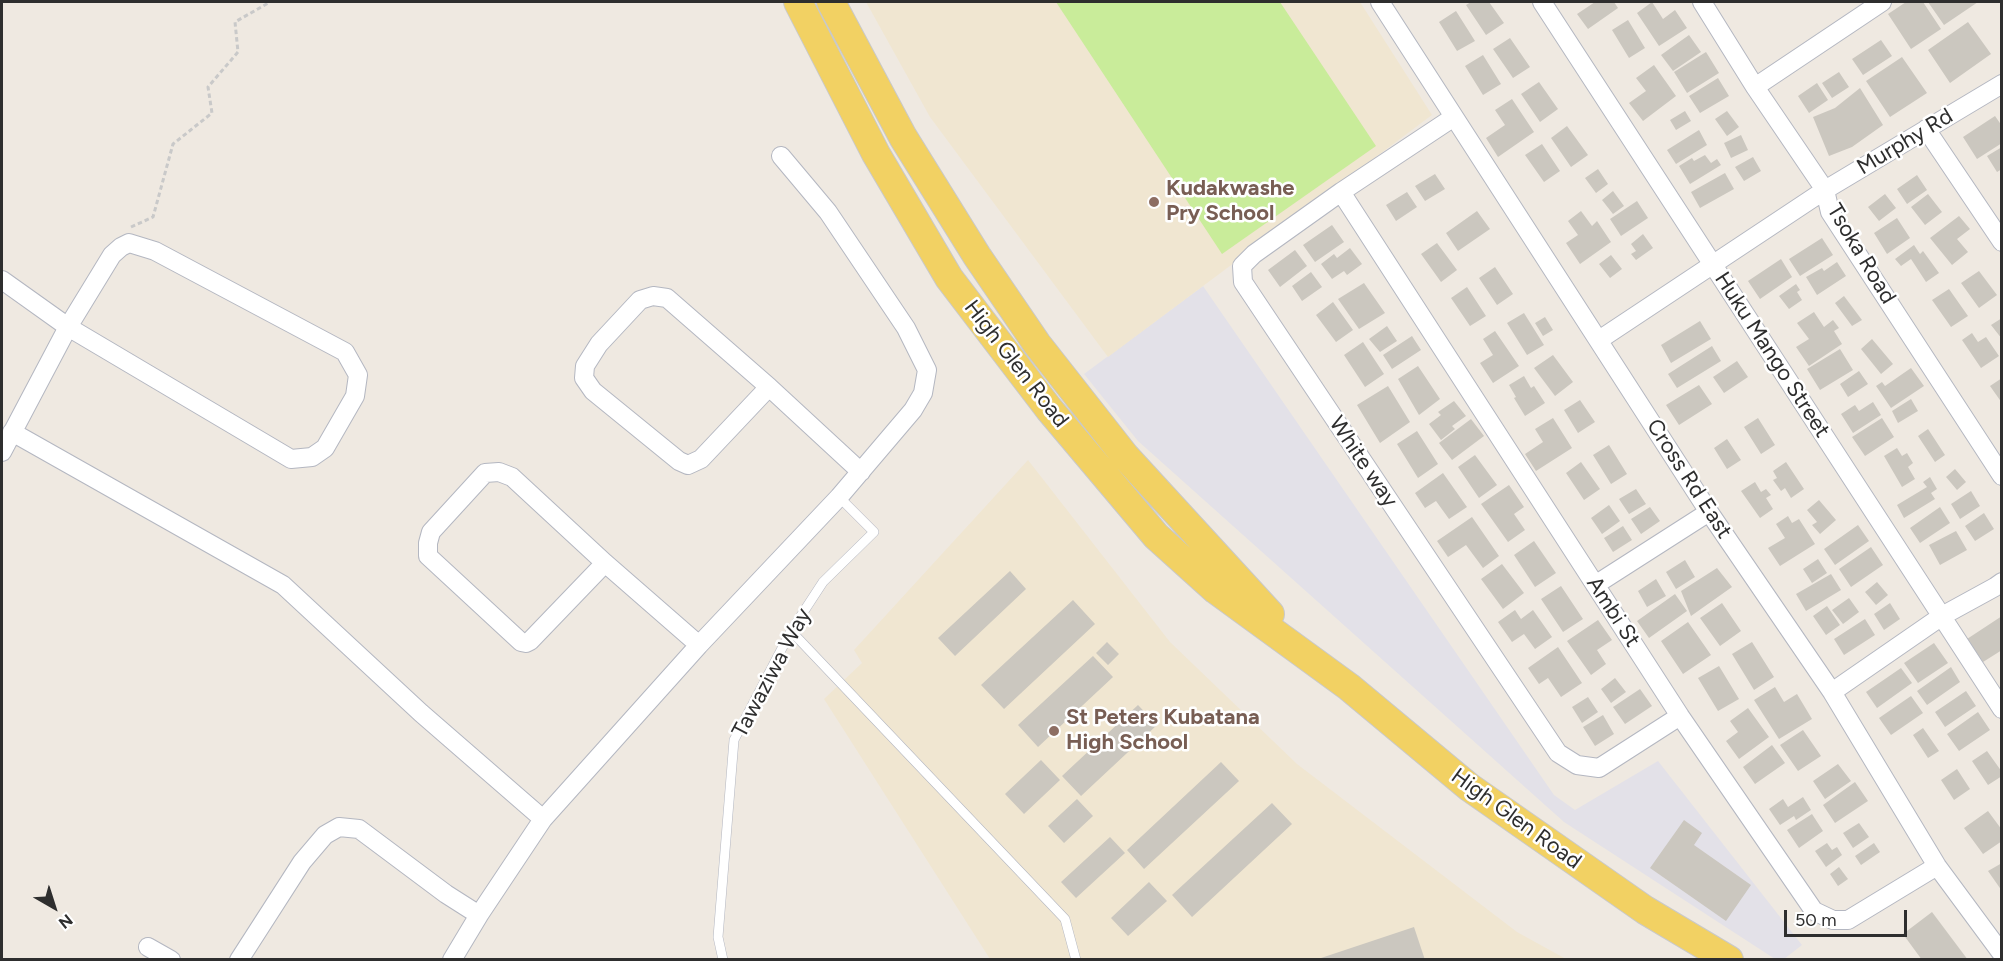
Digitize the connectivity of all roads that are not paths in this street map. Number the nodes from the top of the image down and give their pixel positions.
1 (798, 2) edge
2 (831, 2) edge
3 (1380, 2) edge
4 (1542, 2) edge
5 (1702, 2) edge
6 (1882, 2) edge
7 (2001, 84) edge
8 (1755, 87) junction
9 (1454, 117) junction
10 (1926, 129) junction
11 (781, 156) dead end
12 (1825, 190) junction
13 (1341, 192) junction
14 (2001, 242) edge
15 (1713, 265) junction
16 (2, 280) edge
17 (68, 327) junction
18 (1599, 340) junction
19 (769, 387) junction
20 (12, 432) junction
21 (2, 452) edge
22 (861, 472) junction
23 (2001, 476) edge
24 (839, 497) junction
25 (1709, 512) junction
26 (605, 563) junction
27 (2001, 582) edge
28 (1595, 585) junction
29 (1942, 616) junction
30 (791, 630) junction
31 (699, 645) junction
32 (1314, 662) junction
33 (1832, 692) junction
34 (2001, 709) edge
35 (1680, 716) junction
36 (543, 819) junction
37 (1937, 866) junction
38 (478, 915) junction
39 (148, 947) dead end
40 (2001, 954) edge
41 (171, 960) edge
42 (239, 960) edge
43 (452, 960) edge
44 (723, 960) edge
45 (1076, 960) edge
46 (1729, 960) edge

1 - 32 main road, High Glen Road
2 - 32 main road, High Glen Road
3 - 9 street, Cross Rd East
4 - 15 street, Huku Mango Street
5 - 8 street, Tsoka Road
6 - 8 street
7 - 10 street, Murphy Rd
8 - 12 street, Tsoka Road
9 - 13 street, White way
9 - 18 street, Cross Rd East
10 - 12 street, Murphy Rd
10 - 14 street
11 - 22 street
12 - 15 street, Murphy Rd
12 - 23 street, Tsoka Road
13 - 28 street, Ambi St
13 - 35 street, White way
15 - 18 street, Murphy Rd
15 - 29 street, Huku Mango Street
16 - 17 street
17 - 17 street
17 - 20 street
18 - 25 street, Cross Rd East
19 - 19 street
19 - 22 street
20 - 21 street
20 - 36 street
22 - 24 street
24 - 30 lane, Tawaziwa Way
24 - 31 street
25 - 28 street
25 - 33 street, Cross Rd East
26 - 26 street
26 - 31 street
27 - 29 street
28 - 35 street, Ambi St
29 - 33 street
29 - 34 street, Huku Mango Street
30 - 44 lane, Tawaziwa Way
30 - 45 lane
31 - 36 street
32 - 46 main road, High Glen Road
33 - 37 street, Cross Rd East
35 - 37 street, Ambi St
36 - 38 street
37 - 40 street, Cross Rd East
38 - 42 street
38 - 43 street
39 - 41 street

